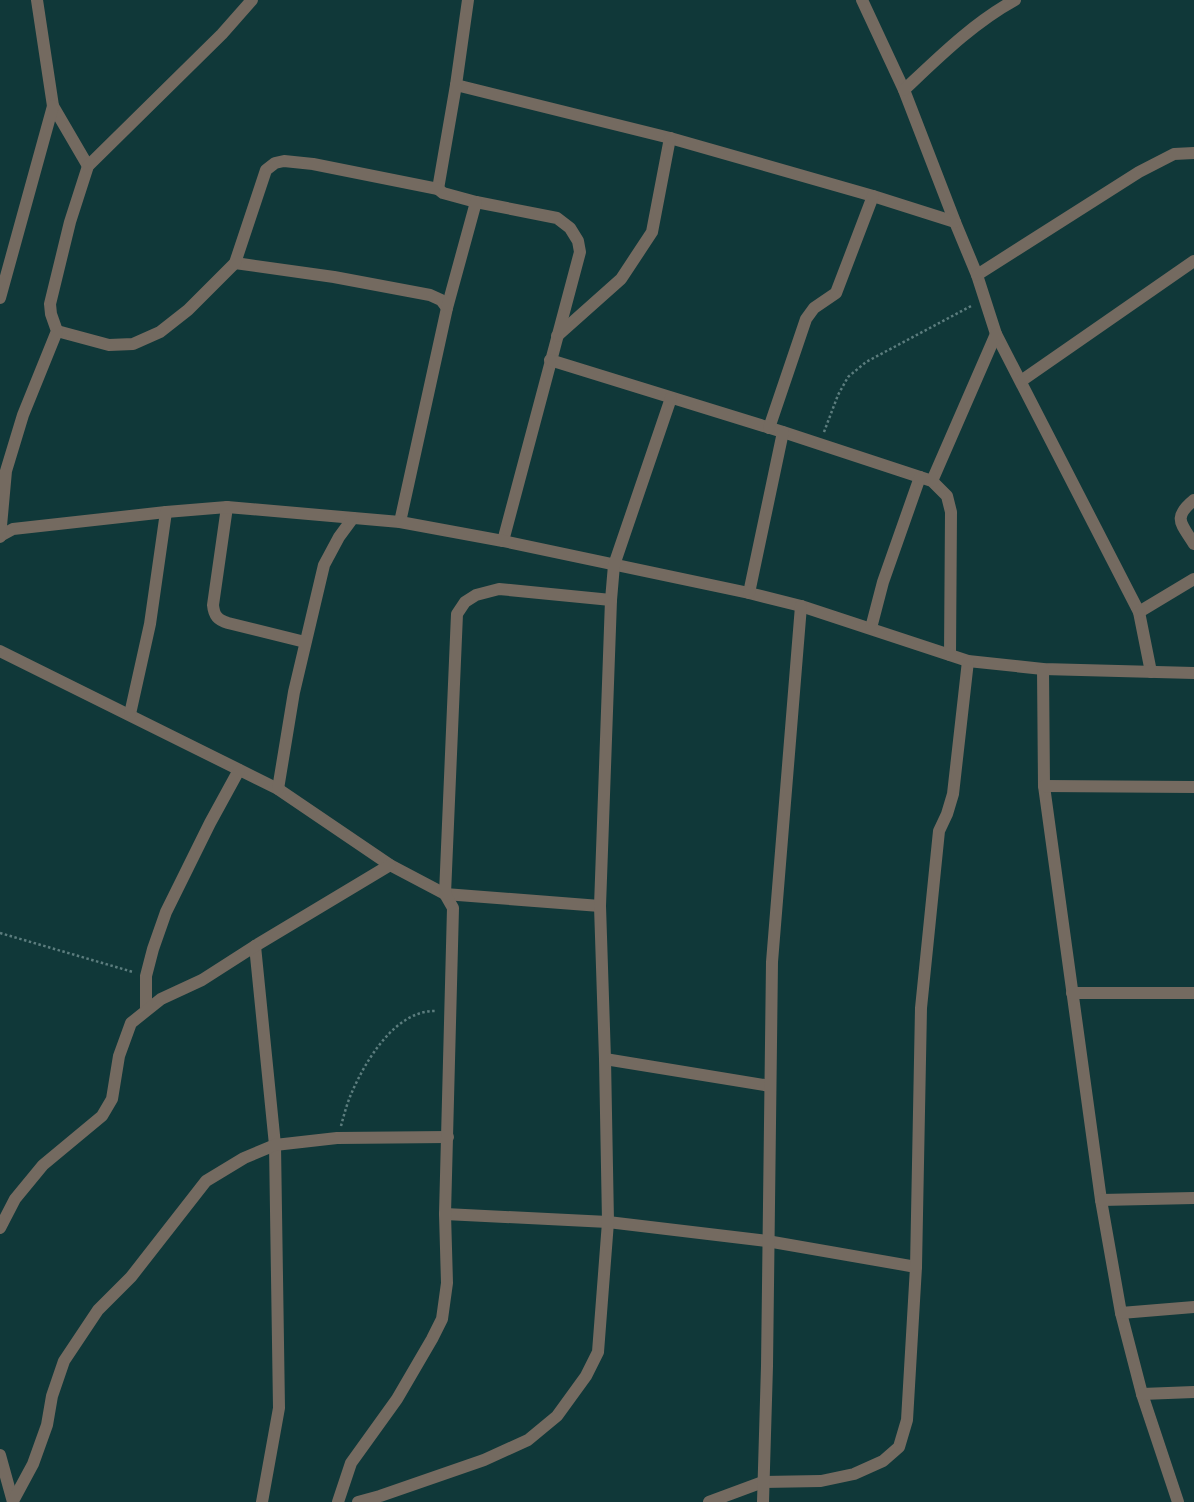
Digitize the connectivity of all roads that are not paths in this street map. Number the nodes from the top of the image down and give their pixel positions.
1 (37, 0) edge
2 (252, 0) edge
3 (468, 0) edge
4 (862, 0) edge
5 (1015, 0) edge
6 (456, 85) junction
7 (904, 90) junction
8 (53, 106) junction
9 (670, 138) junction
10 (1194, 153) edge
11 (88, 166) junction
12 (438, 189) junction
13 (873, 196) junction
14 (476, 202) junction
15 (955, 222) junction
16 (1194, 261) edge
17 (235, 263) junction
18 (977, 274) junction
19 (0, 298) edge
20 (448, 308) junction
21 (57, 331) junction
22 (996, 334) junction
23 (557, 336) junction
24 (550, 360) junction
25 (1021, 381) junction
26 (671, 398) junction
27 (769, 428) junction
28 (783, 432) junction
29 (926, 479) junction
30 (1194, 500) edge
31 (227, 507) junction
32 (166, 512) junction
33 (353, 518) junction
34 (400, 522) junction
35 (0, 537) edge
36 (503, 541) junction
37 (1194, 544) edge
38 (614, 565) junction
39 (1194, 579) edge
40 (749, 593) junction
41 (611, 600) junction
42 (801, 606) junction
43 (1139, 612) junction
44 (871, 628) junction
45 (305, 642) junction
46 (1, 653) edge
47 (950, 655) junction
48 (968, 661) junction
49 (1043, 669) junction
50 (1151, 672) junction
51 (1194, 673) edge
52 (130, 714) junction
53 (239, 770) junction
54 (1044, 786) junction
55 (1194, 787) edge
56 (278, 790) junction
57 (390, 865) junction
58 (445, 894) junction
59 (600, 906) junction
60 (255, 946) junction
61 (1072, 993) junction
62 (1194, 993) edge
63 (146, 1010) junction
64 (605, 1060) junction
65 (770, 1086) junction
66 (448, 1136) junction
67 (275, 1145) junction
68 (1194, 1198) edge
69 (1101, 1200) junction
70 (445, 1214) junction
71 (608, 1222) junction
72 (0, 1228) edge
73 (767, 1241) junction
74 (916, 1267) junction
75 (1194, 1307) edge
76 (1121, 1313) junction
77 (1194, 1392) edge
78 (1142, 1394) junction
79 (0, 1455) edge
80 (764, 1482) junction
81 (13, 1501) edge
82 (262, 1502) edge
83 (338, 1502) edge
84 (358, 1502) edge
85 (709, 1502) edge
86 (763, 1502) edge
87 (1178, 1502) edge

1 - 8 street
2 - 11 street
3 - 6 street
4 - 7 street
5 - 7 street
6 - 9 street
6 - 12 street
7 - 15 street
8 - 11 street
8 - 19 street
9 - 13 street
9 - 23 street
10 - 18 street
11 - 21 street
12 - 14 street
12 - 17 street
13 - 15 street
13 - 27 street
14 - 20 street
14 - 23 street
15 - 18 street
16 - 25 street
17 - 20 street
17 - 21 street
18 - 22 street
20 - 34 street
21 - 35 street
22 - 25 street
22 - 29 street
23 - 24 street
24 - 26 street
24 - 36 street
25 - 43 street
26 - 27 street
26 - 38 street
27 - 28 street
28 - 29 street
28 - 40 street
29 - 44 street
29 - 47 street
30 - 37 street
31 - 32 street
31 - 33 street
31 - 45 street
32 - 35 street
32 - 52 street
33 - 34 street
33 - 45 street
34 - 36 street
36 - 38 street
38 - 40 street
38 - 41 street
39 - 43 street
40 - 42 street
41 - 58 street
41 - 59 street
42 - 44 street
42 - 65 street
43 - 50 street
44 - 47 street
45 - 56 street
46 - 52 street
47 - 48 street
48 - 49 street
48 - 74 street
49 - 50 street
49 - 54 street
50 - 51 street
52 - 53 street
53 - 56 street
53 - 63 street
54 - 55 street
54 - 61 street
56 - 57 street
57 - 58 street
57 - 60 street
58 - 59 street
58 - 66 street
59 - 64 street
60 - 63 street
60 - 67 street
61 - 62 street
61 - 69 street
63 - 72 street
64 - 65 street
64 - 71 street
65 - 73 street
66 - 67 street
66 - 70 street
67 - 81 street
67 - 82 street
68 - 69 street
69 - 76 street
70 - 71 street
70 - 83 street
71 - 73 street
71 - 84 street
73 - 74 street
73 - 80 street
74 - 80 street
75 - 76 street
76 - 78 street
77 - 78 street
78 - 87 street
79 - 81 street
80 - 85 street
80 - 86 street

